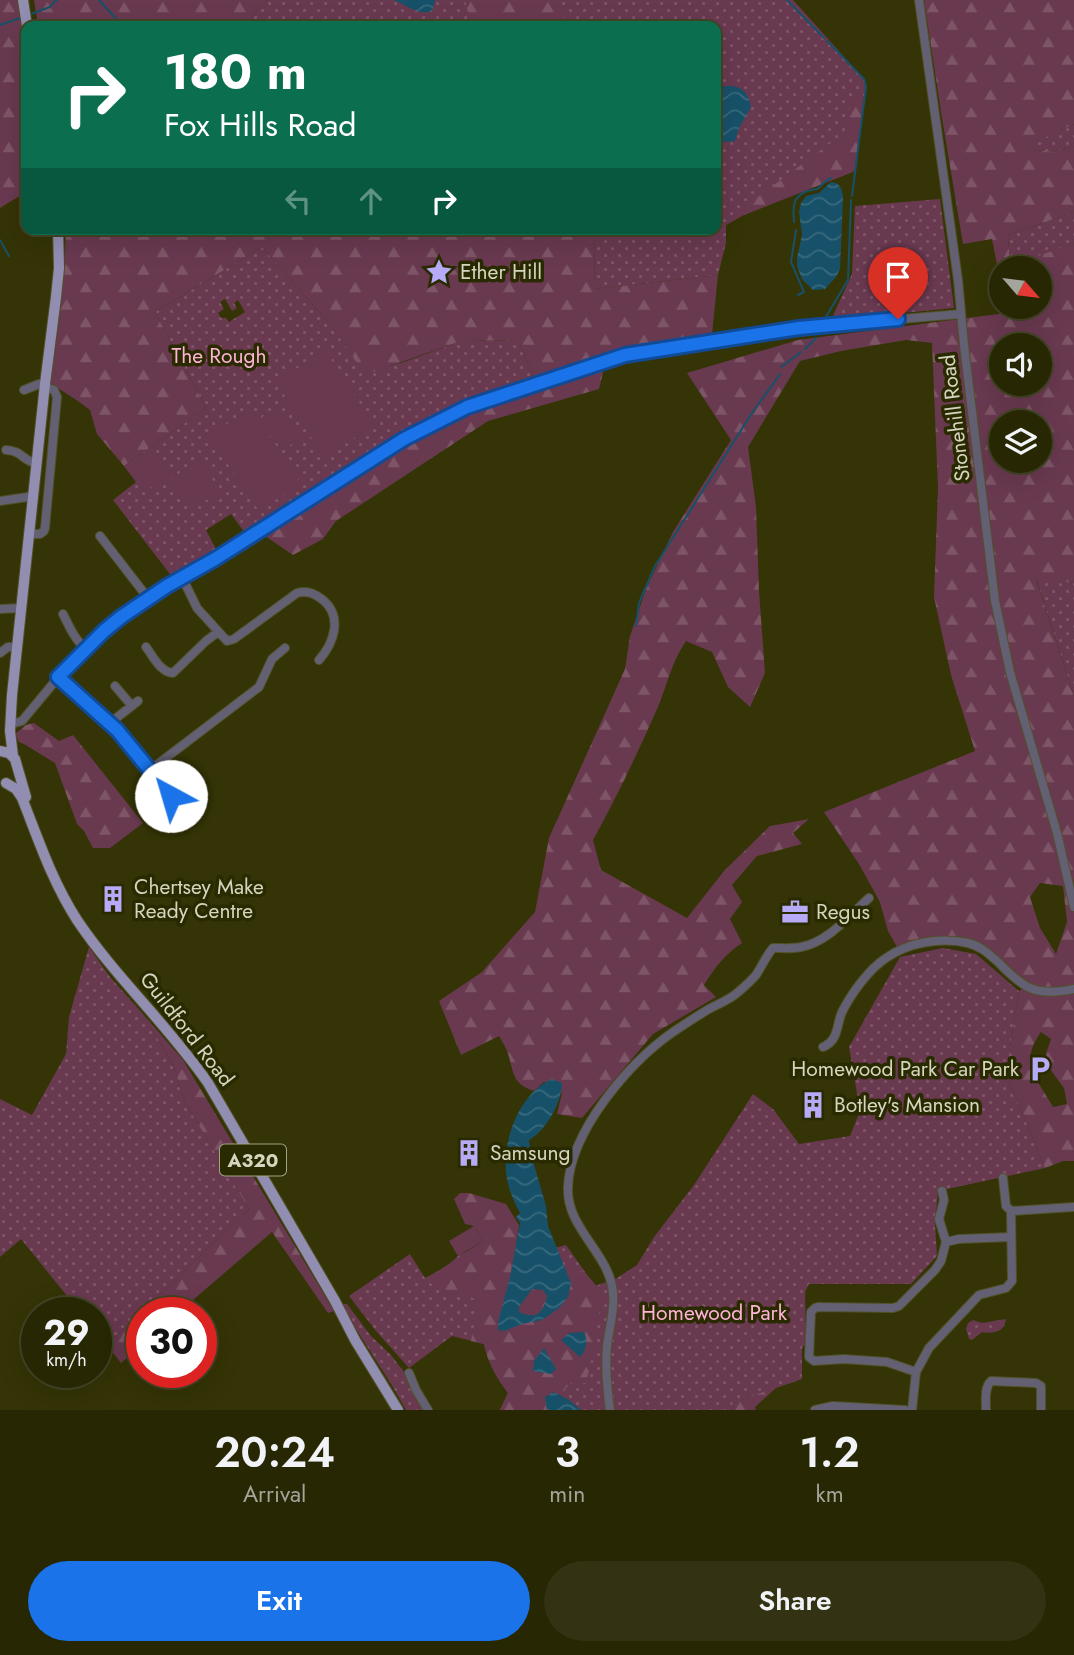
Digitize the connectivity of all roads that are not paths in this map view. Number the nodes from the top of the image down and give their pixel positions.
1 (23, 0) edge
2 (919, 0) edge
3 (26, 21) edge
4 (58, 235) edge
5 (961, 314) junction
6 (45, 386) junction
7 (24, 390) dead end
8 (6, 450) dead end
9 (37, 463) junction
10 (34, 496) junction
11 (0, 501) edge
12 (30, 534) junction
13 (100, 536) dead end
14 (182, 577) junction
15 (148, 598) junction
16 (22, 608) junction
17 (0, 609) edge
18 (63, 614) dead end
19 (218, 632) junction
20 (146, 647) dead end
21 (17, 648) junction
22 (285, 648) dead end
23 (85, 649) junction
24 (0, 653) edge
25 (319, 660) dead end
26 (58, 677) junction
27 (115, 686) dead end
28 (110, 723) junction
29 (10, 728) junction
30 (0, 751) edge
31 (13, 756) junction
32 (18, 769) junction
33 (150, 770) junction
34 (3, 784) edge
35 (171, 796) dead end
36 (39, 843) junction
37 (869, 898) dead end
38 (1074, 907) edge
39 (1074, 989) edge
40 (823, 1047) dead end
41 (1003, 1178) dead end
42 (942, 1191) dead end
43 (1074, 1207) edge
44 (1010, 1211) junction
45 (1011, 1237) junction
46 (946, 1242) junction
47 (916, 1372) junction
48 (409, 1373) dead end
49 (384, 1388) junction
50 (391, 1410) edge
51 (398, 1410) edge
52 (428, 1410) edge
53 (610, 1410) edge
54 (815, 1410) edge
55 (905, 1410) edge
56 (912, 1410) edge
57 (986, 1410) edge
58 (1041, 1410) edge

1 - 3 main road
2 - 5 street, Stonehill Road
4 - 6 main road
5 - 14 street
5 - 38 street, Stonehill Road
6 - 7 street
6 - 9 main road
6 - 12 street
8 - 9 street
9 - 10 main road
10 - 11 street
10 - 12 main road
12 - 16 main road
13 - 15 street
14 - 15 street
14 - 19 street
15 - 23 street
16 - 17 street
16 - 21 main road
18 - 23 street
19 - 20 street
19 - 25 street
21 - 24 street
21 - 29 main road
22 - 33 street
23 - 26 street
26 - 28 street
26 - 29 street
27 - 28 street
28 - 33 street
29 - 30 main road
29 - 31 main road, Guildford Road
30 - 31 main road
31 - 32 main road, Guildford Road
32 - 34 main road
32 - 36 main road, Guildford Road / A320
33 - 35 street
34 - 36 main road, Guildford Road / A320
36 - 49 main road, Guildford Road / A320
37 - 53 street
39 - 40 street
41 - 44 street
42 - 46 street
43 - 44 street
44 - 45 street
45 - 46 street
45 - 47 street
46 - 47 street
47 - 56 street
48 - 52 street
49 - 50 main road, Guildford Road / A320
49 - 51 main road, Guildford Road / A320
54 - 55 street
57 - 58 street

